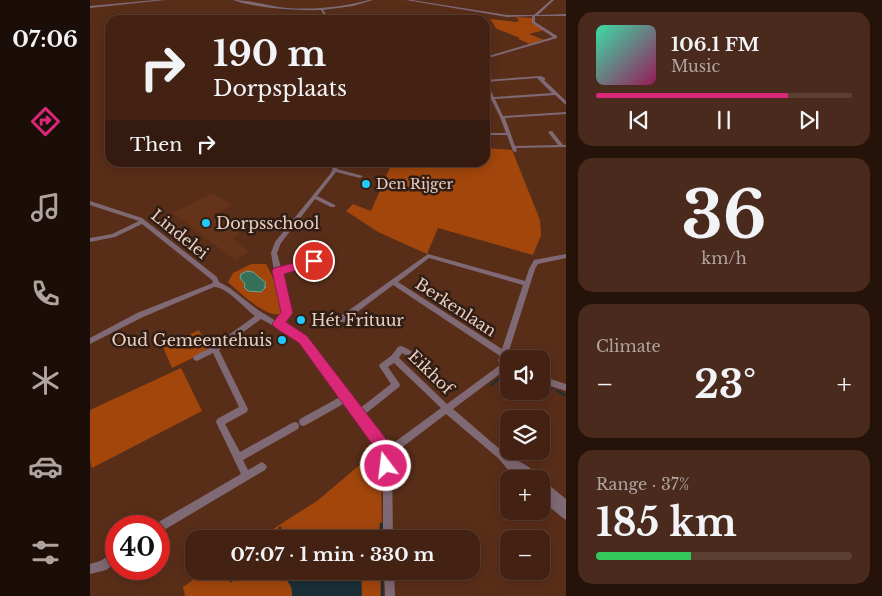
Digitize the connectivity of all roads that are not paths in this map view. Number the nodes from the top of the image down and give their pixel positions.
1 (114, 0) edge
2 (164, 0) edge
3 (234, 0) edge
4 (372, 0) edge
5 (407, 0) edge
6 (553, 0) edge
7 (109, 1) edge
8 (90, 6) edge
9 (322, 10) junction
10 (325, 15) edge
11 (566, 15) edge
12 (534, 16) junction
13 (490, 57) edge
14 (490, 82) edge
15 (490, 92) edge
16 (555, 94) junction
17 (493, 98) junction
18 (566, 104) edge
19 (566, 113) edge
20 (502, 117) junction
21 (550, 132) dead end
22 (490, 134) edge
23 (509, 134) junction
24 (564, 146) edge
25 (337, 167) edge
26 (366, 168) dead end
27 (336, 170) junction
28 (314, 197) junction
29 (90, 203) edge
30 (332, 206) dead end
31 (143, 221) junction
32 (90, 240) edge
33 (566, 256) edge
34 (314, 261) dead end
35 (278, 271) junction
36 (393, 282) junction
37 (221, 284) junction
38 (527, 284) junction
39 (260, 316) junction
40 (342, 320) dead end
41 (278, 324) junction
42 (90, 341) edge
43 (215, 349) junction
44 (505, 350) edge
45 (500, 351) edge
46 (197, 358) dead end
47 (394, 358) junction
48 (420, 360) dead end
49 (500, 371) edge
50 (550, 382) edge
51 (566, 388) edge
52 (347, 397) junction
53 (447, 409) junction
54 (359, 414) junction
55 (387, 453) junction
56 (500, 454) edge
57 (238, 458) junction
58 (506, 460) edge
59 (510, 460) edge
60 (262, 467) dead end
61 (515, 470) edge
62 (524, 470) edge
63 (246, 476) junction
64 (550, 492) edge
65 (550, 502) edge
66 (566, 505) edge
67 (566, 515) edge
68 (170, 521) edge
69 (388, 530) edge
70 (105, 564) edge
71 (90, 569) edge
72 (389, 580) edge
73 (390, 596) edge

1 - 7 street
2 - 8 street
3 - 9 street
4 - 9 street
5 - 12 street
6 - 12 street
9 - 10 street
11 - 12 street
12 - 13 street
14 - 16 street
15 - 17 street
16 - 17 street
16 - 18 street
17 - 20 street
19 - 20 street
20 - 23 street
21 - 24 street
22 - 23 street
23 - 24 street
25 - 27 street
26 - 27 street
27 - 28 street
28 - 30 street
28 - 35 street
29 - 31 street, Lindelei
31 - 32 street
31 - 37 street, Lindelei
33 - 38 street
34 - 35 street
35 - 41 street
36 - 38 street
36 - 40 street
36 - 45 street, Berkenlaan
37 - 39 street, Lindelei
37 - 42 street
38 - 44 street
39 - 41 street, Lindelei
39 - 43 street
41 - 52 street, Lindelei
43 - 46 street
43 - 57 street
47 - 48 street, Eikhof
47 - 53 street, Eikhof
47 - 54 street, Eikhof
49 - 53 street
50 - 51 street
52 - 54 street, Lindelei
52 - 57 street
53 - 55 street
53 - 56 street, Eikhof
54 - 55 street, Lindelei
55 - 69 street
57 - 63 street
58 - 61 street
59 - 62 street
60 - 63 street
63 - 68 street
64 - 66 street
65 - 67 street
70 - 71 street
72 - 73 street

